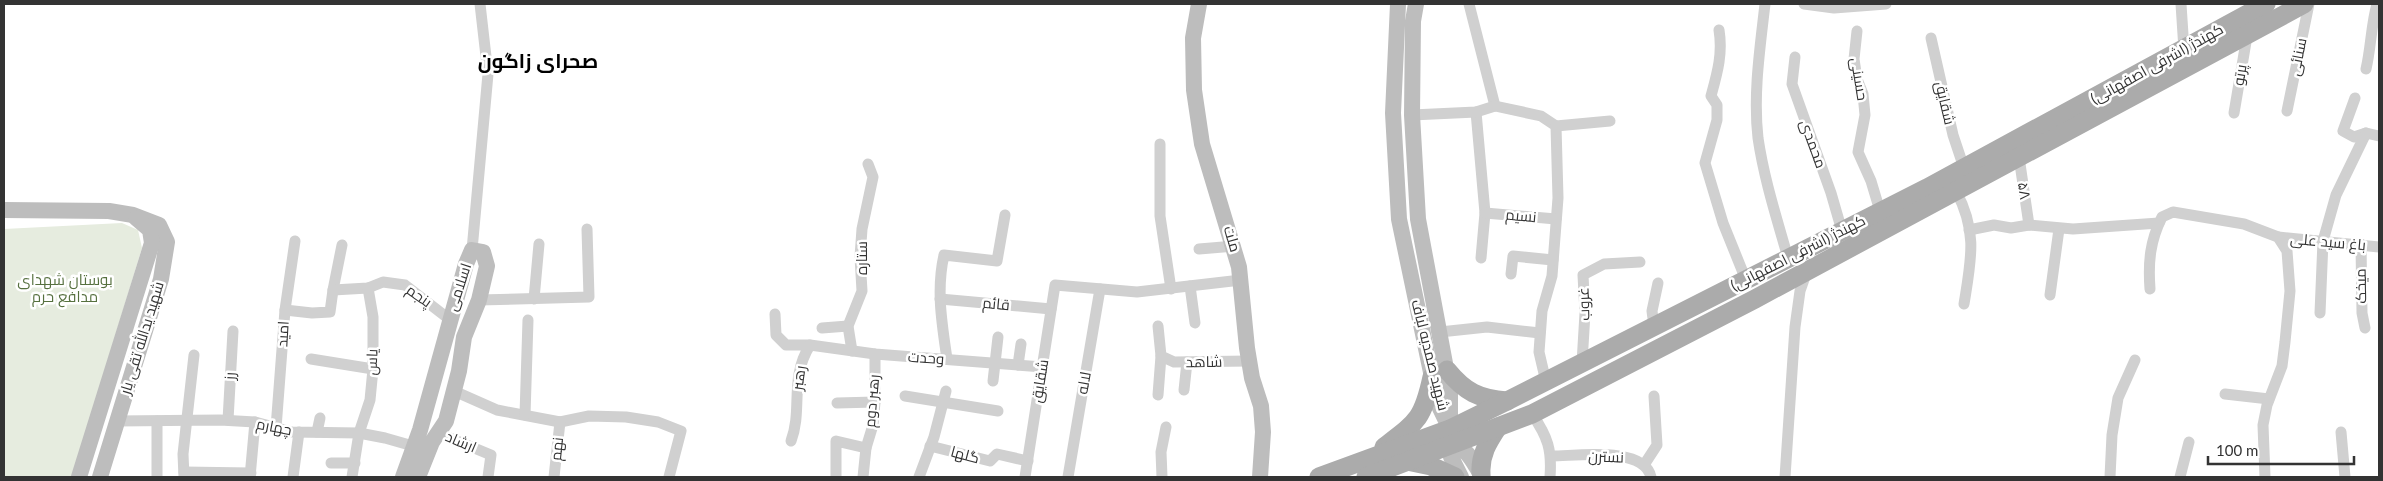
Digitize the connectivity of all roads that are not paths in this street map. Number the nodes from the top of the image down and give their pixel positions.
1 (480, 4) edge
2 (1199, 4) edge
3 (1398, 4) edge
4 (1416, 4) edge
5 (1469, 4) edge
6 (1765, 4) edge
7 (1804, 4) edge
8 (1886, 4) edge
9 (2181, 4) edge
10 (2266, 4) edge
11 (2304, 4) edge
12 (2308, 4) edge
13 (2377, 4) edge
14 (1719, 30) dead end
15 (1857, 32) dead end
16 (2247, 36) junction
17 (1931, 38) dead end
18 (2184, 50) junction
19 (1795, 57) dead end
20 (2366, 69) dead end
21 (2355, 98) dead end
22 (1495, 106) junction
23 (2287, 111) dead end
24 (1476, 112) junction
25 (2234, 113) dead end
26 (1412, 115) junction
27 (1610, 121) dead end
28 (1556, 126) junction
29 (2059, 126) junction
30 (2366, 133) junction
31 (2379, 136) edge
32 (1160, 144) dead end
33 (2020, 157) junction
34 (868, 164) dead end
35 (1964, 168) junction
36 (1956, 191) junction
37 (4, 210) edge
38 (1880, 211) junction
39 (1485, 213) junction
40 (133, 215) junction
41 (1005, 215) dead end
42 (1556, 219) junction
43 (2158, 223) junction
44 (2029, 225) junction
45 (587, 229) dead end
46 (2059, 229) junction
47 (1969, 230) junction
48 (1842, 231) junction
49 (2278, 237) junction
50 (295, 241) dead end
51 (2323, 241) junction
52 (539, 244) dead end
53 (2361, 244) junction
54 (342, 245) dead end
55 (1235, 246) junction
56 (2379, 247) edge
57 (1199, 249) dead end
58 (472, 250) junction
59 (1481, 258) dead end
60 (1788, 258) junction
61 (1553, 260) junction
62 (1640, 262) dead end
63 (1807, 271) junction
64 (1511, 274) dead end
65 (1241, 280) junction
66 (1746, 280) junction
67 (1658, 283) dead end
68 (1190, 286) junction
69 (368, 288) junction
70 (1170, 288) junction
71 (2150, 288) dead end
72 (1100, 289) junction
73 (333, 290) junction
74 (2050, 295) dead end
75 (534, 299) junction
76 (940, 299) junction
77 (479, 300) junction
78 (1434, 301) junction
79 (1964, 304) dead end
80 (1417, 306) junction
81 (1051, 309) junction
82 (285, 310) junction
83 (2320, 312) dead end
84 (775, 314) dead end
85 (449, 319) junction
86 (528, 320) dead end
87 (1195, 323) dead end
88 (848, 326) junction
89 (1158, 326) dead end
90 (1654, 326) junction
91 (822, 328) dead end
92 (2365, 328) dead end
93 (233, 331) dead end
94 (1440, 332) junction
95 (1540, 333) junction
96 (998, 337) dead end
97 (1021, 344) dead end
98 (810, 346) junction
99 (852, 351) junction
100 (875, 354) junction
101 (194, 355) dead end
102 (1161, 356) junction
103 (311, 359) dead end
104 (947, 359) junction
105 (2134, 360) dead end
106 (1249, 361) junction
107 (1187, 362) junction
108 (995, 363) junction
109 (1582, 363) junction
110 (1018, 365) junction
111 (1043, 367) junction
112 (372, 369) junction
113 (1439, 374) junction
114 (993, 381) dead end
115 (1546, 382) junction
116 (1184, 390) dead end
117 (454, 391) junction
118 (2225, 394) dead end
119 (1158, 395) dead end
120 (905, 396) dead end
121 (945, 396) junction
122 (1654, 396) dead end
123 (2269, 399) junction
124 (1507, 401) junction
125 (875, 402) junction
126 (836, 403) dead end
127 (998, 411) dead end
128 (1532, 414) junction
129 (525, 415) junction
130 (320, 418) dead end
131 (187, 420) junction
132 (228, 420) junction
133 (117, 421) junction
134 (157, 421) junction
135 (255, 422) junction
136 (560, 422) junction
137 (1166, 427) dead end
138 (1498, 427) junction
139 (276, 428) junction
140 (299, 432) junction
141 (317, 432) junction
142 (2342, 432) dead end
143 (359, 433) junction
144 (438, 433) junction
145 (1452, 436) junction
146 (791, 442) dead end
147 (2189, 442) dead end
148 (930, 446) junction
149 (866, 448) junction
150 (422, 449) junction
151 (1552, 456) junction
152 (1028, 461) junction
153 (1407, 462) junction
154 (331, 463) dead end
155 (354, 463) junction
156 (1644, 465) junction
157 (1367, 468) edge
158 (184, 474) edge
159 (250, 475) edge
160 (1482, 475) edge
161 (79, 477) edge
162 (100, 477) edge
163 (157, 477) edge
164 (293, 477) edge
165 (352, 477) edge
166 (403, 477) edge
167 (418, 477) edge
168 (488, 477) edge
169 (554, 477) edge
170 (669, 477) edge
171 (836, 477) edge
172 (863, 477) edge
173 (922, 477) edge
174 (1025, 477) edge
175 (1068, 477) edge
176 (1162, 477) edge
177 (1260, 477) edge
178 (1319, 477) edge
179 (1455, 477) edge
180 (1461, 477) edge
181 (1550, 477) edge
182 (1651, 477) edge
183 (1785, 477) edge
184 (2110, 477) edge
185 (2180, 477) edge
186 (2265, 477) edge
187 (2345, 477) edge

1 - 58 street
2 - 55 street, ملت
3 - 80 street, شهید صمدیه لباف
4 - 26 street, شهید صمدیه لباف
5 - 22 street
6 - 60 street
7 - 8 street
9 - 18 street
10 - 18 main road, کهندژ (اشرفی اصفهانی)
11 - 16 main road, کهندژ (اشرفی اصفهانی)
12 - 23 street, سنائی
13 - 20 street
14 - 66 street
15 - 38 street, حسینی
16 - 25 street, پرتو
16 - 29 main road, کهندژ (اشرفی اصفهانی)
17 - 35 street, شقایق
18 - 29 main road, کهندژ (اشرفی اصفهانی)
19 - 48 street, محمدی
21 - 30 street
22 - 24 street
22 - 28 street
24 - 26 street
24 - 39 street
26 - 78 street, شهید صمدیه لباف
27 - 28 street
28 - 42 street
29 - 33 main road, کهندژ (اشرفی اصفهانی)
29 - 35 main road, کهندژ (اشرفی اصفهانی)
30 - 31 street
30 - 51 street
32 - 70 street
33 - 36 main road, کهندژ (اشرفی اصفهانی)
33 - 44 street, ۵۸
34 - 88 street, ستاره
35 - 38 main road, کهندژ (اشرفی اصفهانی)
36 - 47 street
36 - 63 main road, کهندژ (اشرفی اصفهانی)
37 - 40 street, شهید یدالله تقی یار
38 - 48 main road, کهندژ (اشرفی اصفهانی)
39 - 42 street, نسیم
39 - 59 street
40 - 133 street, شهید یدالله تقی یار
40 - 161 street, شهید یدالله تقی یار
41 - 76 street
42 - 61 street
43 - 46 street
43 - 49 street, باغ سید علی
43 - 71 street
44 - 46 street
44 - 47 street
45 - 75 street
46 - 74 street
47 - 79 street
48 - 60 main road, کهندژ (اشرفی اصفهانی)
49 - 51 street, باغ سید علی
49 - 123 street
50 - 82 street, امید
51 - 53 street, باغ سید علی
51 - 83 street
52 - 75 street
53 - 56 street, باغ سید علی
53 - 92 street, میخک
54 - 73 street
55 - 57 street
55 - 65 street, ملت
58 - 77 street, اسلامی
58 - 85 street, اسلامی
60 - 66 main road, کهندژ (اشرفی اصفهانی)
61 - 64 street
61 - 95 street
62 - 109 street, غروب
63 - 128 main road, کهندژ (اشرفی اصفهانی)
63 - 183 street
65 - 68 street
65 - 106 street, ملت
66 - 90 main road, کهندژ (اشرفی اصفهانی)
67 - 90 street
68 - 70 street
68 - 87 street
69 - 73 street, پنجم
69 - 85 street, پنجم
69 - 112 street, یاس
70 - 72 street
72 - 81 street, شقایق
72 - 175 street, لاله
73 - 82 street
75 - 77 street
76 - 81 street, قائم
76 - 104 street
77 - 117 street, اسلامی
78 - 80 street
78 - 94 street, شهید صمدیه لباف
80 - 113 street, شهید صمدیه لباف
81 - 111 street, شقایق
82 - 139 street, امید
84 - 98 street, رهبر
85 - 150 street, اسلامی
86 - 129 street
88 - 91 street
88 - 99 street
89 - 102 street
90 - 109 main road, کهندژ (اشرفی اصفهانی)
93 - 132 street, رز
94 - 95 street
94 - 113 street, شهید صمدیه لباف
95 - 115 street
96 - 108 street
97 - 110 street
98 - 99 street, وحدت
98 - 146 street, رهبر
99 - 100 street, وحدت
100 - 104 street, وحدت
100 - 125 street, رهبر دوم
101 - 131 street
102 - 107 street, شاهد
102 - 119 street
103 - 112 street
104 - 108 street, وحدت
105 - 184 street
106 - 107 street, شاهد
106 - 177 street, ملت
107 - 116 street
108 - 110 street, وحدت
108 - 114 street
109 - 115 main road, کهندژ (اشرفی اصفهانی)
110 - 111 street, وحدت
111 - 152 street, شقایق
112 - 143 street, یاس
113 - 124 main road
113 - 145 street, شهید صمدیه لباف
113 - 157 main road
115 - 124 main road, کهندژ (اشرفی اصفهانی)
117 - 129 street
117 - 144 street, اسلامی
118 - 123 street
120 - 121 street
121 - 127 street
121 - 148 street
122 - 156 street
123 - 186 street
124 - 145 main road, کهندژ (اشرفی اصفهانی)
125 - 126 street
125 - 149 street, رهبر دوم
128 - 138 main road, کهندژ (اشرفی اصفهانی)
128 - 151 street
129 - 136 street
130 - 141 street
131 - 132 street, چهارم
131 - 134 street, چهارم
131 - 158 street
132 - 135 street, چهارم
133 - 134 street, چهارم
133 - 162 street, شهید یدالله تقی یار
134 - 163 street
135 - 139 street, چهارم
135 - 159 street
136 - 169 street, نهم
136 - 170 street
137 - 176 street
138 - 145 main road, کهندژ (اشرفی اصفهانی)
138 - 160 main road
139 - 140 street, چهارم
140 - 141 street, چهارم
140 - 164 street
141 - 143 street, چهارم
142 - 187 street
143 - 150 street, چهارم
143 - 155 street, یاس
144 - 150 street, اسلامی
144 - 168 street, ارشاد
145 - 153 main road, کهندژ (اشرفی اصفهانی)
145 - 157 main road, کهندژ (اشرفی اصفهانی)
145 - 160 street
145 - 180 street, شهید صمدیه لباف
147 - 185 street
148 - 152 street, گلها
148 - 173 street
149 - 171 street
149 - 172 street, رهبر دوم
150 - 166 street, اسلامی
150 - 167 street, اسلامی
151 - 156 street, نسترن
151 - 181 street
152 - 174 street, شقایق
153 - 157 main road, کهندژ (اشرفی اصفهانی)
153 - 179 main road
154 - 155 street
155 - 165 street, یاس
156 - 182 street, نسترن
157 - 178 main road, کهندژ (اشرفی اصفهانی)
158 - 159 street

